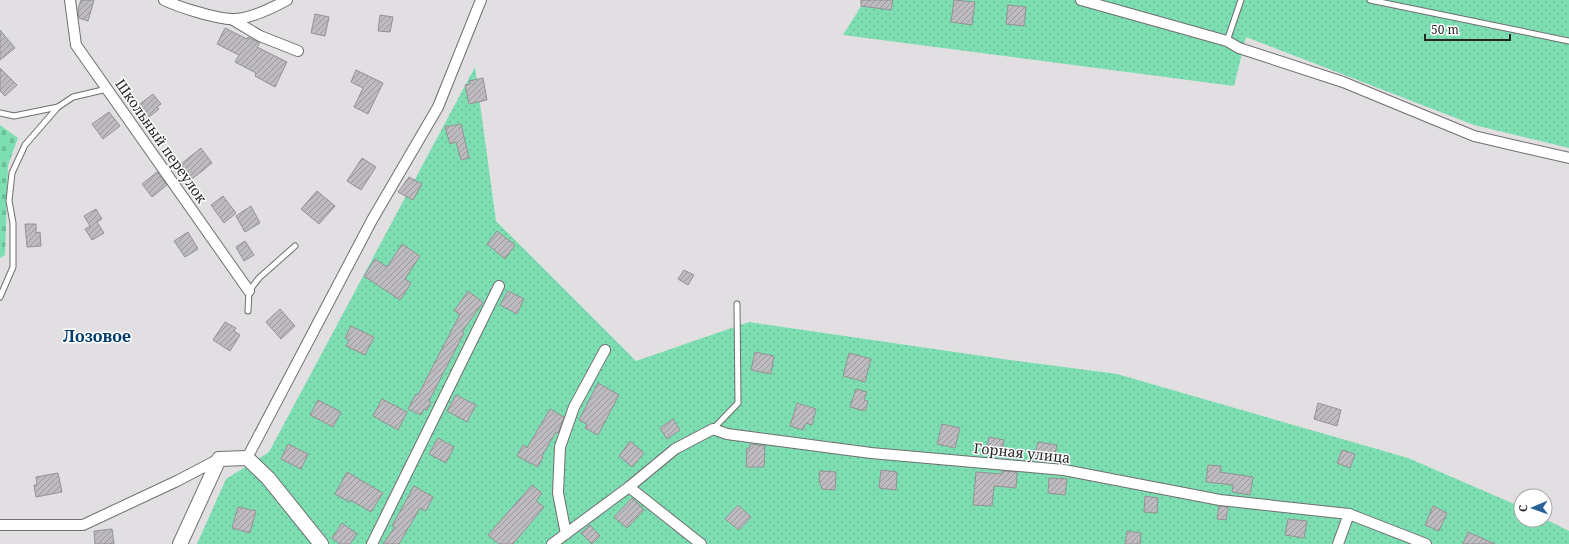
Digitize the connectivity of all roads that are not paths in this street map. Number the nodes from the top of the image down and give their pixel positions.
1 (70, 0) edge
2 (164, 0) edge
3 (287, 0) edge
4 (481, 0) edge
5 (1081, 0) edge
6 (1241, 0) edge
7 (1370, 0) edge
8 (233, 20) junction
9 (1227, 41) junction
10 (1569, 41) edge
11 (298, 51) dead end
12 (108, 88) junction
13 (58, 107) junction
14 (0, 113) edge
15 (1569, 158) edge
16 (295, 246) dead end
17 (499, 286) dead end
18 (249, 291) junction
19 (0, 297) edge
20 (737, 304) dead end
21 (248, 311) dead end
22 (605, 350) dead end
23 (713, 429) junction
24 (247, 458) junction
25 (219, 459) junction
26 (629, 487) junction
27 (1349, 514) junction
28 (0, 525) edge
29 (566, 534) junction
30 (180, 544) edge
31 (321, 544) edge
32 (372, 544) edge
33 (552, 544) edge
34 (701, 544) edge
35 (1338, 544) edge
36 (1426, 544) edge

1 - 12 street, Школьный переулок
2 - 8 street
3 - 8 street
4 - 24 street
5 - 9 street
6 - 9 lane
7 - 10 lane
8 - 11 street
9 - 15 street
12 - 13 lane
12 - 18 street, Школьный переулок
13 - 14 lane
13 - 19 lane
16 - 18 lane
17 - 32 street
18 - 21 lane
20 - 23 lane
22 - 29 street
23 - 26 street
23 - 27 street, Горная улица
24 - 25 main road
24 - 31 main road
25 - 28 street
25 - 30 main road
26 - 29 street
26 - 34 street
27 - 35 street
27 - 36 street, Горная улица
29 - 33 street

